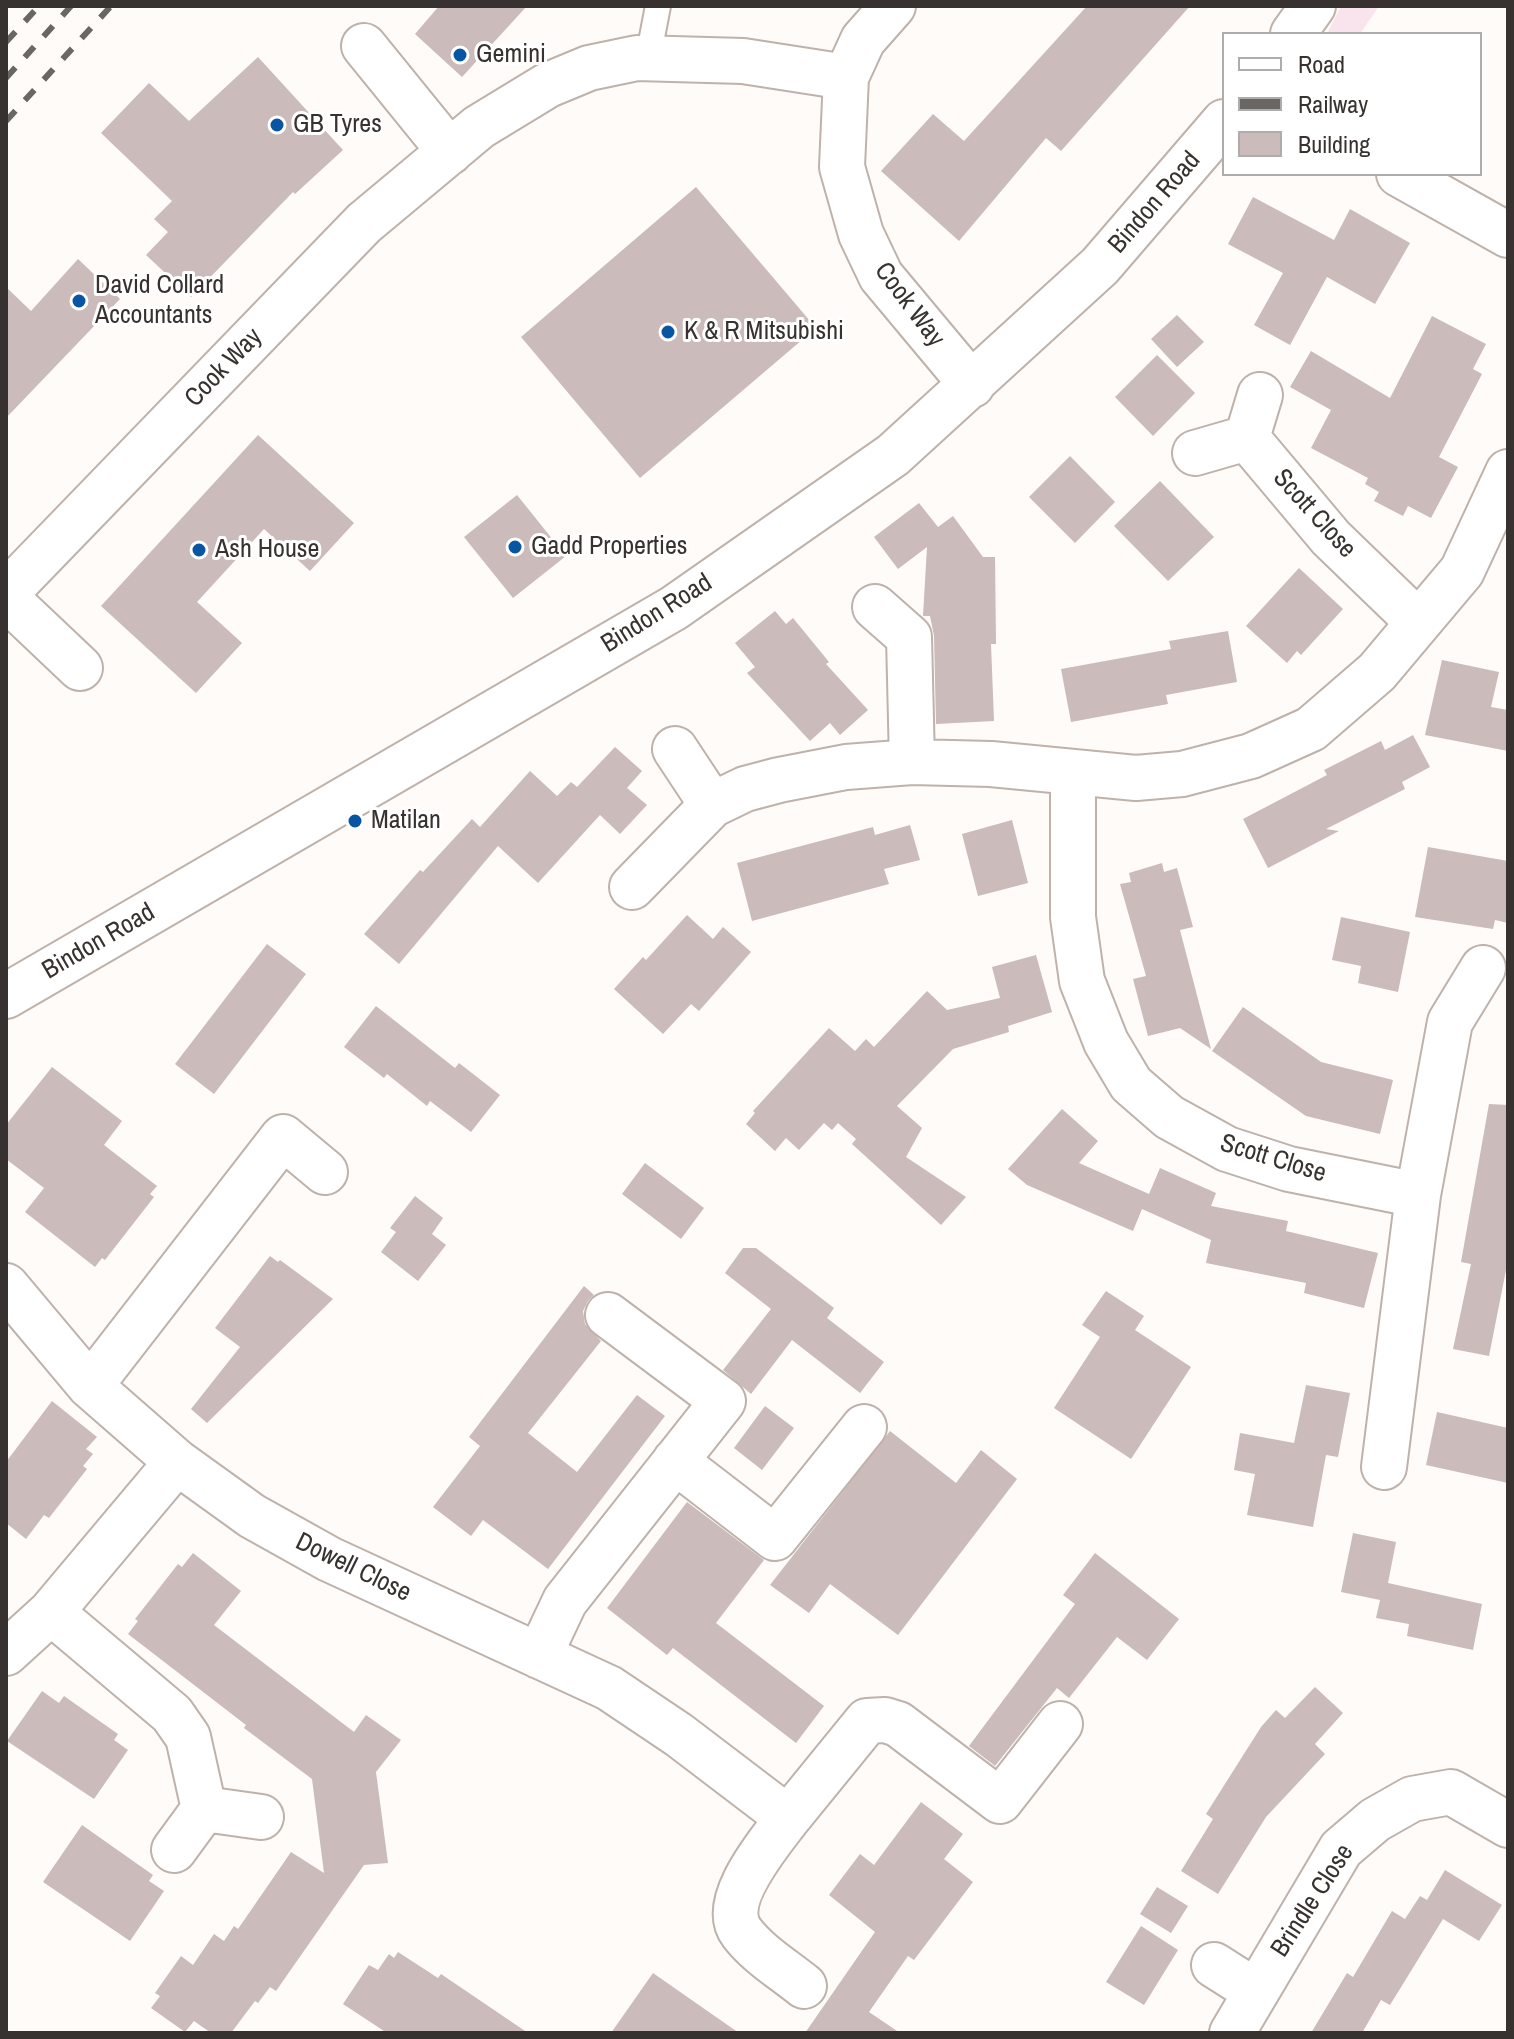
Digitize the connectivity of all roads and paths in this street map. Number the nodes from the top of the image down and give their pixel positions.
1 (658, 6) edge
2 (893, 6) edge
3 (1313, 6) edge
4 (1294, 32) edge
5 (364, 46) dead end
6 (648, 58) junction
7 (846, 77) junction
8 (1222, 124) edge
9 (450, 152) junction
10 (1403, 176) edge
11 (1508, 235) edge
12 (972, 385) junction
13 (1260, 395) dead end
14 (1247, 438) junction
15 (1195, 453) dead end
16 (1508, 472) edge
17 (6, 596) edge
18 (875, 607) dead end
19 (1418, 622) junction
20 (80, 668) dead end
21 (675, 749) dead end
22 (912, 762) junction
23 (1073, 774) junction
24 (712, 805) junction
25 (632, 887) dead end
26 (1483, 968) dead end
27 (6, 996) edge
28 (325, 1172) dead end
29 (1418, 1195) junction
30 (6, 1286) edge
31 (608, 1315) dead end
32 (90, 1386) junction
33 (864, 1427) dead end
34 (675, 1461) junction
35 (177, 1462) junction
36 (1384, 1467) dead end
37 (51, 1612) junction
38 (6, 1653) edge
39 (539, 1656) junction
40 (1060, 1724) dead end
41 (204, 1809) junction
42 (261, 1817) dead end
43 (788, 1818) junction
44 (1508, 1825) edge
45 (174, 1850) dead end
46 (1214, 1965) dead end
47 (804, 1986) dead end
48 (1255, 1991) junction
49 (1232, 2033) edge

1 - 6 lane
2 - 7 street, Cook Way
3 - 4 street
5 - 9 street
6 - 7 street, Cook Way
6 - 9 street, Cook Way
7 - 12 street, Cook Way
8 - 12 street, Bindon Road
9 - 17 street, Cook Way
10 - 11 street
12 - 27 street, Bindon Road
13 - 14 street
14 - 15 street
14 - 19 street, Scott Close
16 - 19 street
17 - 20 street, Cook Way
18 - 22 street
19 - 23 street
21 - 24 street
22 - 23 street
22 - 24 street
23 - 29 street, Scott Close
24 - 25 street
26 - 29 street
28 - 32 street
29 - 36 street
30 - 32 street, Dowell Close
31 - 34 street
32 - 35 street, Dowell Close
33 - 34 street
34 - 39 street
35 - 37 street
35 - 39 street, Dowell Close
37 - 38 street
37 - 41 street
39 - 43 street, Dowell Close
40 - 43 street
41 - 42 street
41 - 45 street
43 - 47 street
44 - 48 street, Brindle Close
46 - 48 street
48 - 49 street, Brindle Close

